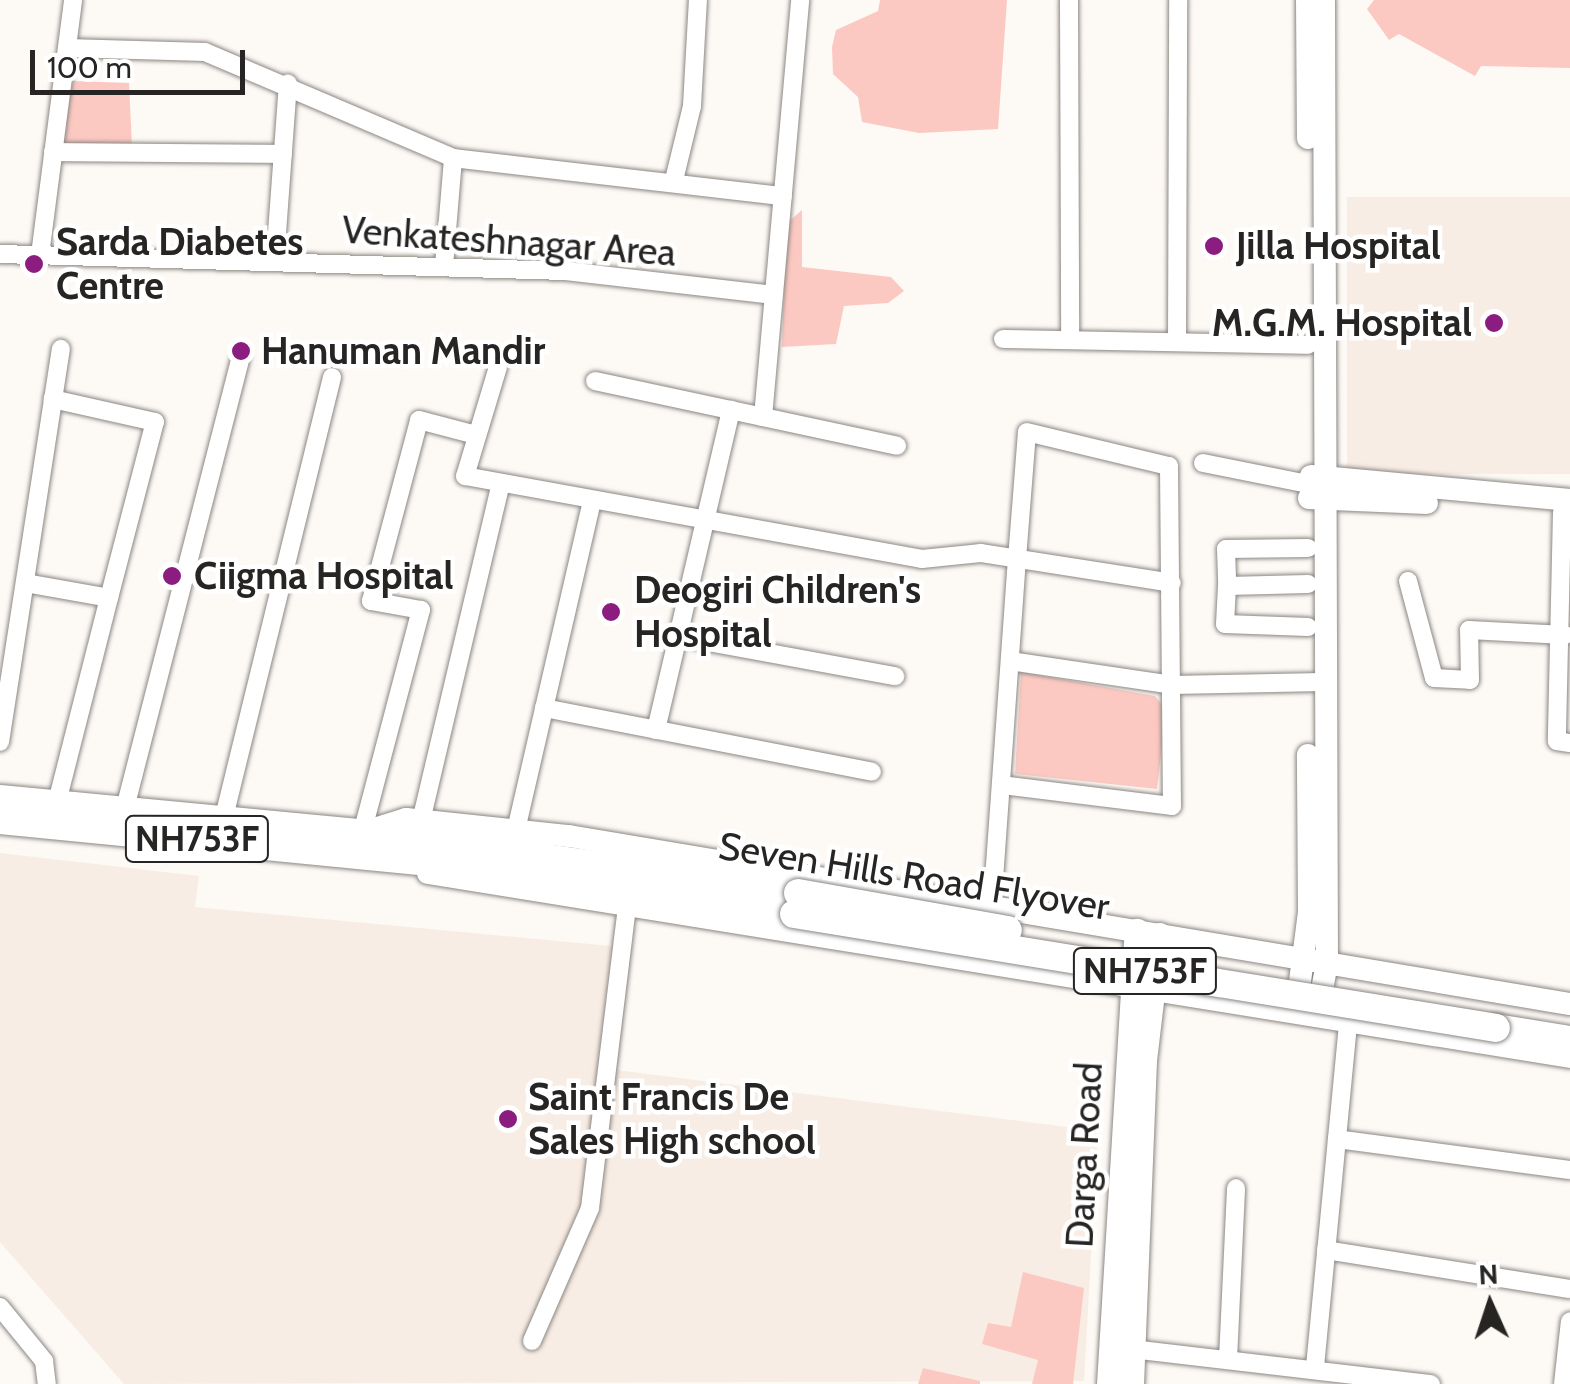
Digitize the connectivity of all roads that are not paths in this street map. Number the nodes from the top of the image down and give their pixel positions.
1 (73, 0) edge
2 (698, 0) edge
3 (800, 0) edge
4 (1069, 0) edge
5 (1178, 0) edge
6 (1307, 0) edge
7 (1324, 0) edge
8 (67, 48) junction
9 (288, 84) junction
10 (53, 152) junction
11 (283, 154) junction
12 (454, 158) junction
13 (674, 180) junction
14 (783, 196) junction
15 (0, 254) edge
16 (40, 255) junction
17 (275, 260) junction
18 (444, 266) junction
19 (774, 295) junction
20 (1003, 339) dead end
21 (1070, 340) junction
22 (1178, 342) junction
23 (1308, 345) junction
24 (61, 350) dead end
25 (240, 357) dead end
26 (498, 367) dead end
27 (332, 378) dead end
28 (595, 381) dead end
29 (53, 400) junction
30 (730, 410) junction
31 (764, 418) junction
32 (476, 435) junction
33 (897, 446) dead end
34 (1203, 463) dead end
35 (501, 483) junction
36 (1314, 486) junction
37 (592, 502) junction
38 (1567, 508) edge
39 (700, 525) junction
40 (1308, 548) junction
41 (1017, 558) junction
42 (1408, 580) dead end
43 (25, 583) junction
44 (1172, 584) junction
45 (1308, 584) junction
46 (1227, 586) junction
47 (109, 598) junction
48 (1308, 627) junction
49 (676, 636) junction
50 (1566, 642) edge
51 (1010, 661) junction
52 (895, 676) dead end
53 (1315, 682) junction
54 (1172, 685) junction
55 (544, 708) junction
56 (656, 730) junction
57 (0, 742) edge
58 (1570, 742) edge
59 (872, 772) dead end
60 (1001, 784) junction
61 (0, 800) edge
62 (57, 802) junction
63 (124, 812) junction
64 (0, 820) edge
65 (223, 821) junction
66 (516, 830) junction
67 (362, 833) junction
68 (408, 839) junction
69 (627, 907) junction
70 (992, 907) junction
71 (1148, 933) junction
72 (1316, 961) junction
73 (1142, 990) junction
74 (1570, 1004) edge
75 (1306, 1017) junction
76 (1348, 1024) junction
77 (1570, 1026) edge
78 (1570, 1040) edge
79 (1570, 1057) edge
80 (1336, 1139) junction
81 (1570, 1170) edge
82 (1236, 1188) dead end
83 (1326, 1250) junction
84 (1570, 1289) edge
85 (0, 1308) edge
86 (1570, 1321) edge
87 (532, 1342) dead end
88 (1132, 1349) junction
89 (1228, 1358) junction
90 (1314, 1367) junction
91 (1419, 1383) edge
92 (47, 1384) edge
93 (1109, 1384) edge
94 (1130, 1384) edge
95 (1564, 1384) edge

1 - 8 street
2 - 13 street
3 - 14 street
4 - 21 street
5 - 22 street
6 - 23 street
7 - 36 street
8 - 9 street
8 - 10 street
9 - 11 street
9 - 12 street
10 - 11 street
10 - 16 street
11 - 17 street
12 - 13 street
12 - 18 street
13 - 14 street
14 - 19 street
15 - 16 street, Venkateshnagar Area
16 - 17 street, Venkateshnagar Area
17 - 18 street, Venkateshnagar Area
18 - 19 street, Venkateshnagar Area
19 - 31 street
20 - 21 street
21 - 22 street
22 - 23 street
23 - 36 street
24 - 29 street
25 - 63 street
26 - 32 street
27 - 65 street
28 - 30 street
29 - 43 street
29 - 47 street
30 - 31 street
30 - 39 street
31 - 33 street
32 - 35 street
32 - 67 street
34 - 36 street
35 - 37 street
35 - 68 street
36 - 38 street
36 - 40 street
36 - 53 street
37 - 39 street
37 - 55 street
38 - 50 street
39 - 41 street
39 - 49 street
40 - 45 street
40 - 46 street
41 - 44 street
41 - 44 street
41 - 51 street
42 - 50 street
43 - 47 street
43 - 57 street
44 - 54 street
45 - 46 street
45 - 48 street
46 - 48 street
47 - 62 street
48 - 53 street
49 - 52 street
49 - 56 street
50 - 58 street
51 - 54 street
51 - 60 street
53 - 54 street
53 - 72 street
54 - 60 street
55 - 56 street
55 - 66 street
56 - 59 street
60 - 70 street
61 - 62 highway, NH753F
62 - 63 highway, NH753F
63 - 65 highway, NH753F
64 - 68 highway, NH753F
65 - 67 highway, NH753F
66 - 68 street
66 - 70 street
67 - 68 highway, Seven Hills Road Flyover / NH753F
68 - 69 street
68 - 77 highway, Seven Hills Road Flyover / NH753F, bridge
68 - 78 highway, Seven Hills Road Flyover / NH753F, bridge
69 - 73 street
69 - 87 street
70 - 71 street
71 - 72 street
71 - 73 main road, Darga Road
72 - 74 street
72 - 75 street
73 - 75 street
73 - 88 main road, Darga Road
73 - 93 main road, Darga Road
75 - 76 street
76 - 79 street
76 - 80 street
80 - 81 street
80 - 83 street
82 - 89 street
83 - 84 street
83 - 90 street
85 - 92 street
86 - 95 street
88 - 89 street
88 - 94 main road, Darga Road
89 - 90 street
90 - 91 street

